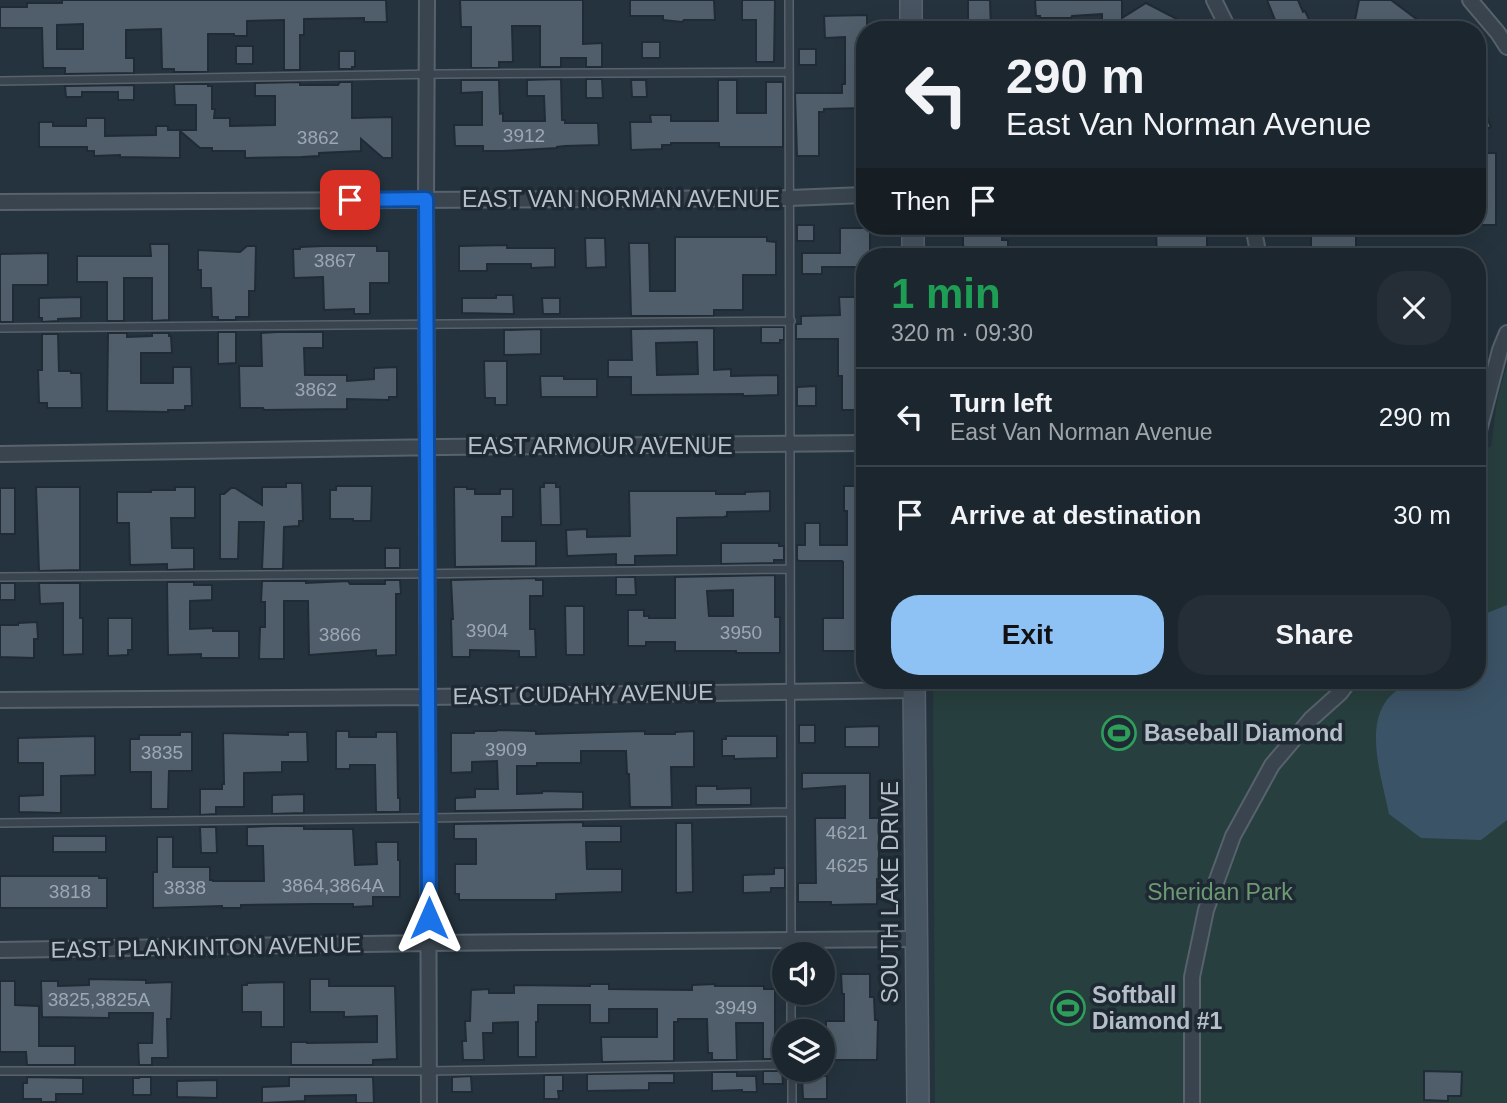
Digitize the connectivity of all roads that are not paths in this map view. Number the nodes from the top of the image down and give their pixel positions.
1 (427, 0) edge
2 (789, 0) edge
3 (911, 0) edge
4 (1214, 0) edge
5 (1470, 0) edge
6 (911, 21) edge
7 (1224, 21) edge
8 (1507, 47) edge
9 (789, 72) junction
10 (426, 74) junction
11 (0, 81) edge
12 (856, 195) edge
13 (790, 198) junction
14 (426, 199) junction
15 (0, 202) edge
16 (791, 321) junction
17 (426, 325) junction
18 (0, 328) edge
19 (1507, 333) edge
20 (1486, 404) edge
21 (856, 443) edge
22 (792, 444) junction
23 (427, 447) junction
24 (0, 454) edge
25 (790, 569) junction
26 (427, 574) junction
27 (0, 577) edge
28 (856, 688) edge
29 (914, 689) edge
30 (1343, 689) edge
31 (790, 692) junction
32 (427, 697) junction
33 (0, 700) edge
34 (790, 812) junction
35 (428, 818) junction
36 (0, 823) edge
37 (917, 939) junction
38 (791, 942) edge
39 (429, 943) junction
40 (835, 944) edge
41 (772, 947) edge
42 (0, 950) edge
43 (772, 1065) edge
44 (0, 1072) edge
45 (429, 1072) junction
46 (792, 1082) edge
47 (429, 1103) edge
48 (792, 1103) edge
49 (918, 1103) edge
50 (1192, 1103) edge

1 - 10 street
2 - 9 lane
3 - 6 main road
4 - 7 street
5 - 8 street
9 - 10 lane
9 - 13 lane
10 - 11 lane
10 - 14 street
12 - 13 street, EAST VAN NORMAN AVENUE
13 - 14 street, EAST VAN NORMAN AVENUE
13 - 16 lane
14 - 15 street, EAST VAN NORMAN AVENUE
14 - 17 street
16 - 17 lane
16 - 22 lane
17 - 18 lane
17 - 23 street
19 - 20 street
21 - 22 street, EAST ARMOUR AVENUE
22 - 23 street, EAST ARMOUR AVENUE
22 - 25 lane
23 - 24 street, EAST ARMOUR AVENUE
23 - 26 street
25 - 26 lane
25 - 31 lane
26 - 27 lane
26 - 32 street
28 - 31 street, EAST CUDAHY AVENUE
29 - 37 main road, SOUTH LAKE DRIVE
30 - 50 street
31 - 32 street, EAST CUDAHY AVENUE
31 - 34 lane
32 - 33 street, EAST CUDAHY AVENUE
32 - 35 street
34 - 35 lane
34 - 38 lane
35 - 36 lane
35 - 39 street
37 - 40 street, EAST PLANKINTON AVENUE
37 - 49 main road, SOUTH LAKE DRIVE
39 - 41 street, EAST PLANKINTON AVENUE
39 - 42 street, EAST PLANKINTON AVENUE
39 - 45 street
43 - 45 lane
44 - 45 lane
45 - 47 street
46 - 48 lane

